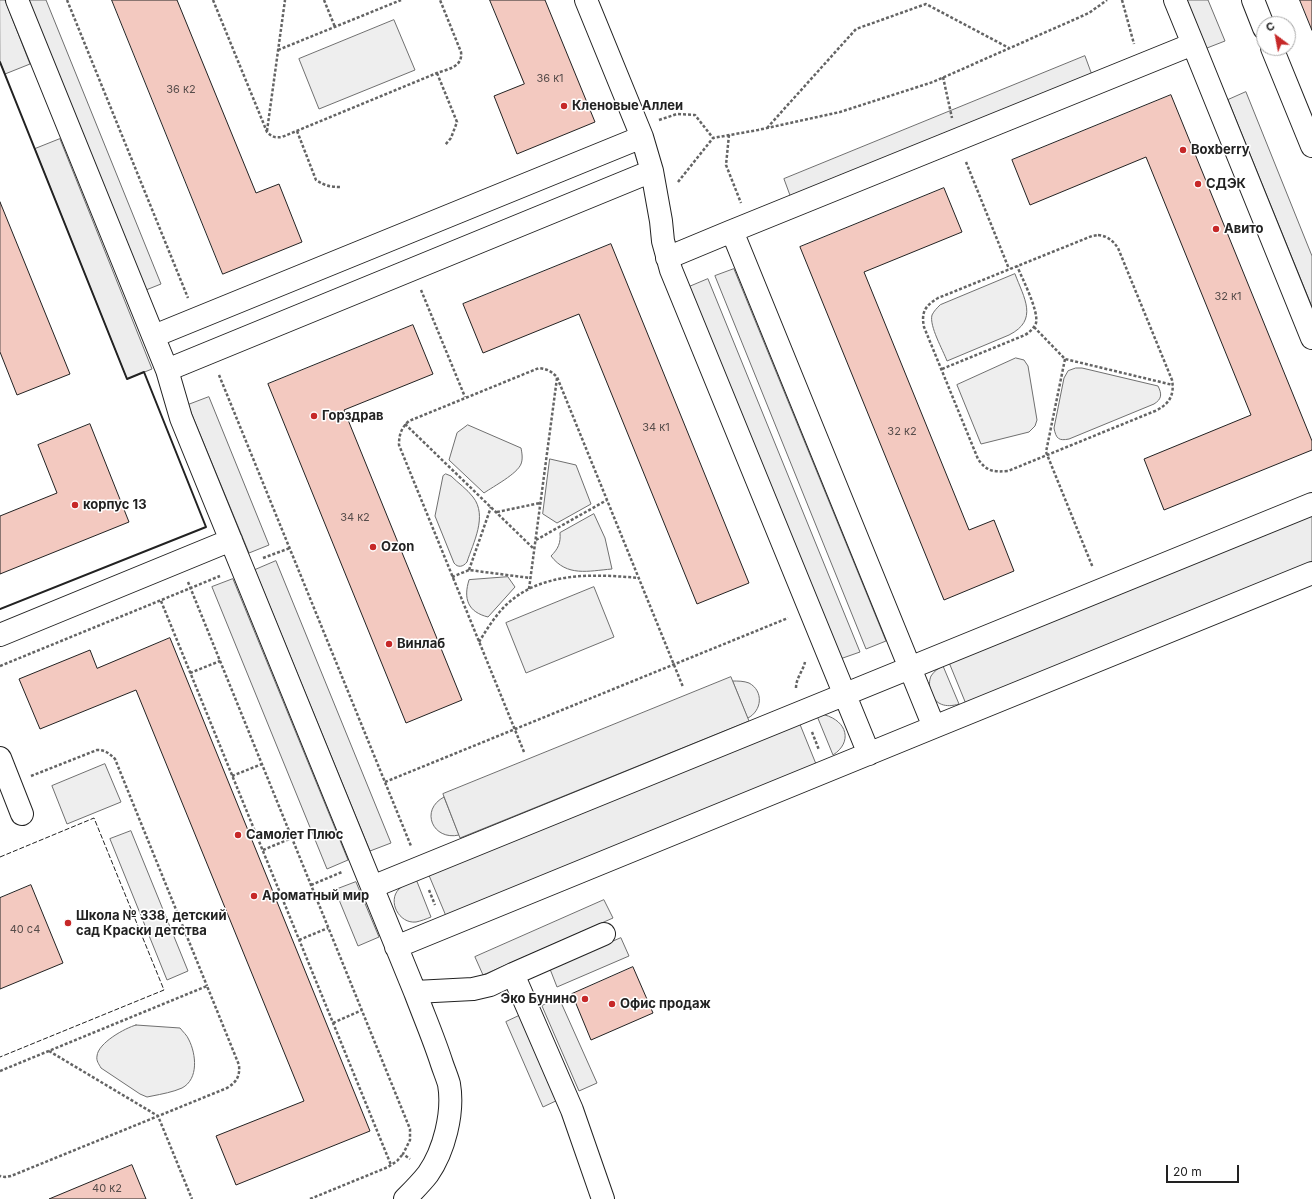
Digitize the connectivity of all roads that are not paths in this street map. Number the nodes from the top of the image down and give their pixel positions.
1 (17, 0) edge
2 (586, 0) edge
3 (1175, 0) edge
4 (1253, 0) edge
5 (1259, 16) edge
6 (1193, 44) junction
7 (1275, 56) edge
8 (640, 131) junction
9 (1312, 146) edge
10 (652, 171) junction
11 (741, 228) junction
12 (667, 258) junction
13 (154, 336) junction
14 (1312, 338) edge
15 (167, 370) junction
16 (1312, 504) edge
17 (231, 540) junction
18 (1312, 573) edge
19 (0, 635) edge
20 (909, 668) junction
21 (845, 694) junction
22 (934, 727) junction
23 (869, 754) junction
24 (0, 758) edge
25 (22, 814) dead end
26 (372, 887) junction
27 (604, 934) dead end
28 (396, 947) junction
29 (513, 974) junction
30 (414, 992) junction
31 (405, 1199) edge
32 (603, 1199) edge

1 - 13 lane
2 - 8 lane
3 - 6 lane
4 - 5 lane
6 - 11 lane
6 - 14 lane
7 - 9 lane
8 - 10 lane
8 - 13 lane
10 - 12 lane
10 - 15 lane
11 - 12 lane
11 - 20 lane
12 - 21 lane
13 - 15 lane
15 - 17 lane
16 - 20 lane
17 - 19 lane
17 - 26 lane
18 - 22 lane
20 - 21 lane
20 - 22 lane
21 - 23 lane
21 - 26 lane
22 - 23 lane
23 - 28 lane
24 - 25 lane
26 - 28 lane
27 - 29 lane
28 - 30 lane
29 - 30 lane
29 - 32 lane
30 - 31 lane

